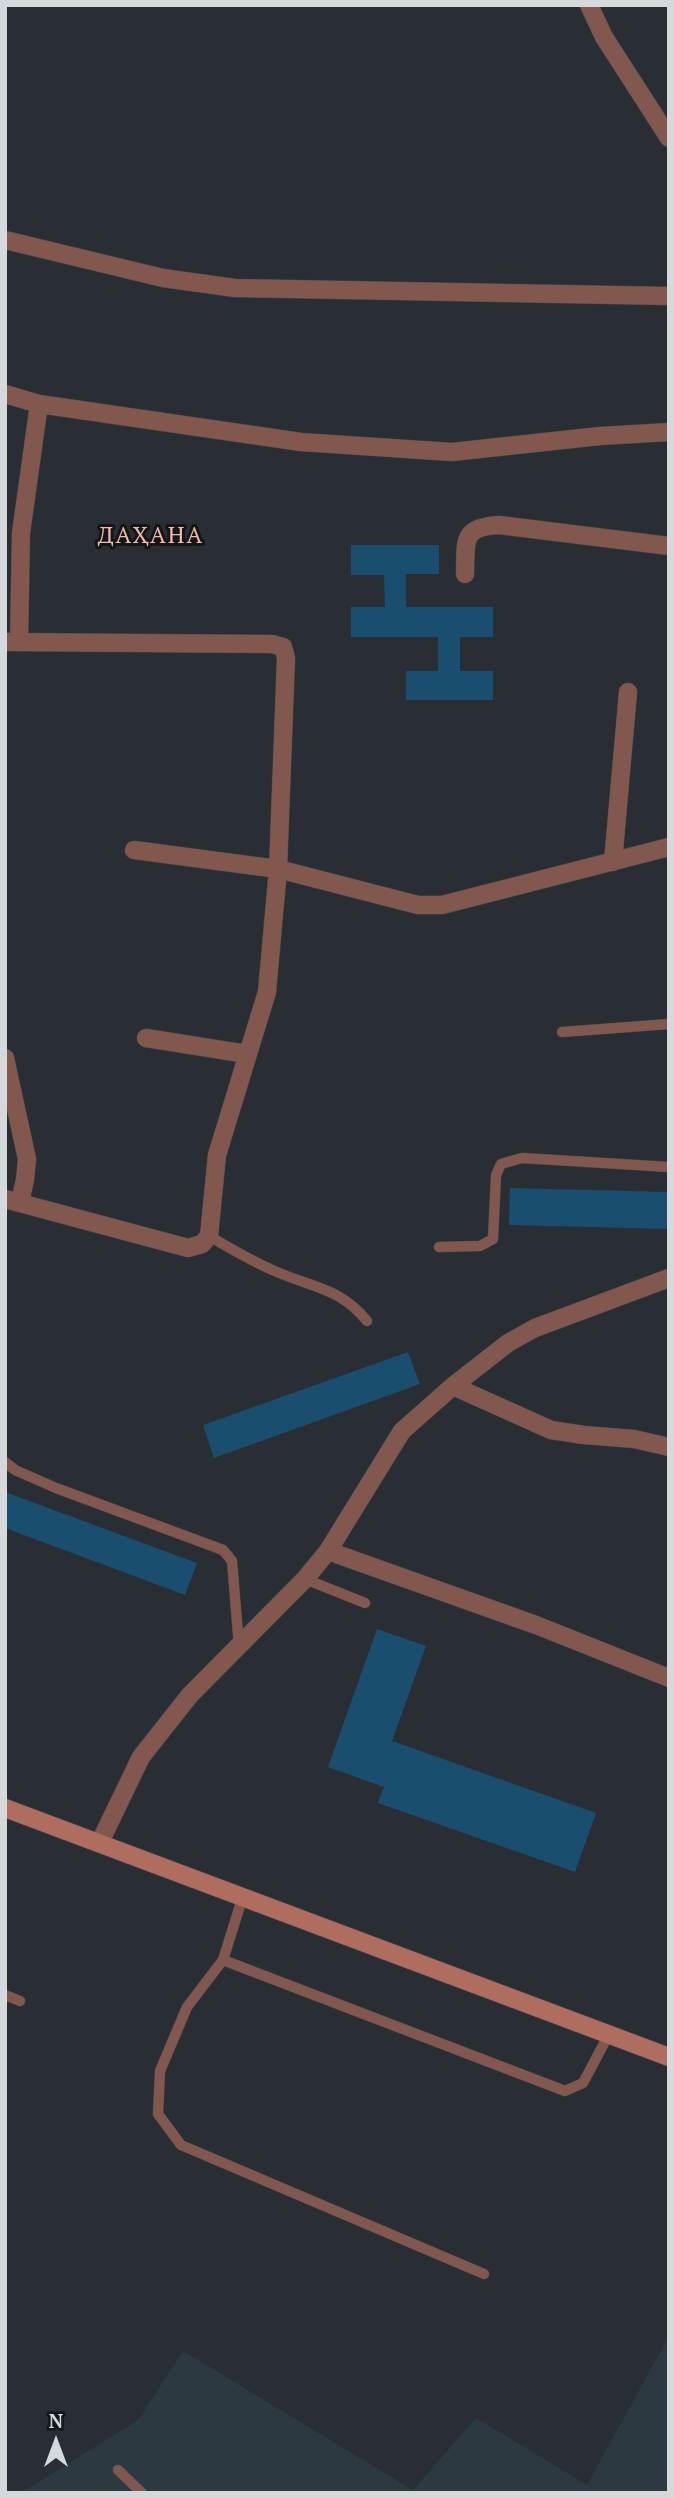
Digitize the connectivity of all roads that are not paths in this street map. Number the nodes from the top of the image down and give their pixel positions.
1 (589, 5) edge
2 (669, 138) edge
3 (5, 240) edge
4 (669, 296) edge
5 (5, 394) edge
6 (39, 404) junction
7 (669, 432) edge
8 (669, 546) edge
9 (465, 573) dead end
10 (12, 642) edge
11 (628, 692) dead end
12 (669, 847) edge
13 (134, 850) dead end
14 (613, 862) junction
15 (278, 869) junction
16 (669, 1024) edge
17 (562, 1032) dead end
18 (146, 1038) dead end
19 (247, 1054) junction
20 (5, 1058) edge
21 (669, 1167) edge
22 (13, 1201) edge
23 (209, 1236) junction
24 (439, 1247) dead end
25 (669, 1278) edge
26 (367, 1321) dead end
27 (453, 1386) junction
28 (669, 1447) edge
29 (5, 1462) edge
30 (328, 1551) junction
31 (305, 1579) junction
32 (365, 1603) dead end
33 (239, 1646) junction
34 (669, 1678) edge
35 (5, 1808) edge
36 (100, 1842) junction
37 (243, 1896) junction
38 (223, 1960) junction
39 (5, 1995) edge
40 (20, 2001) dead end
41 (609, 2034) junction
42 (669, 2057) edge
43 (484, 2274) dead end
44 (118, 2470) dead end
45 (142, 2493) edge

1 - 2 street
3 - 4 street
5 - 6 street
6 - 7 street
6 - 10 street
8 - 9 street
10 - 15 street
11 - 14 street
12 - 14 street
13 - 15 street
14 - 15 street
15 - 19 street
16 - 17 lane
18 - 19 street
19 - 23 street
20 - 22 street
21 - 24 lane
22 - 23 street
23 - 26 lane
25 - 27 street
27 - 28 street
27 - 30 street
29 - 33 lane
30 - 31 street
30 - 34 street
31 - 32 lane
31 - 33 street
33 - 36 street
35 - 36 main road
36 - 37 main road
37 - 38 lane
37 - 41 main road
38 - 41 lane
38 - 43 lane
39 - 40 lane
41 - 42 main road
44 - 45 lane

